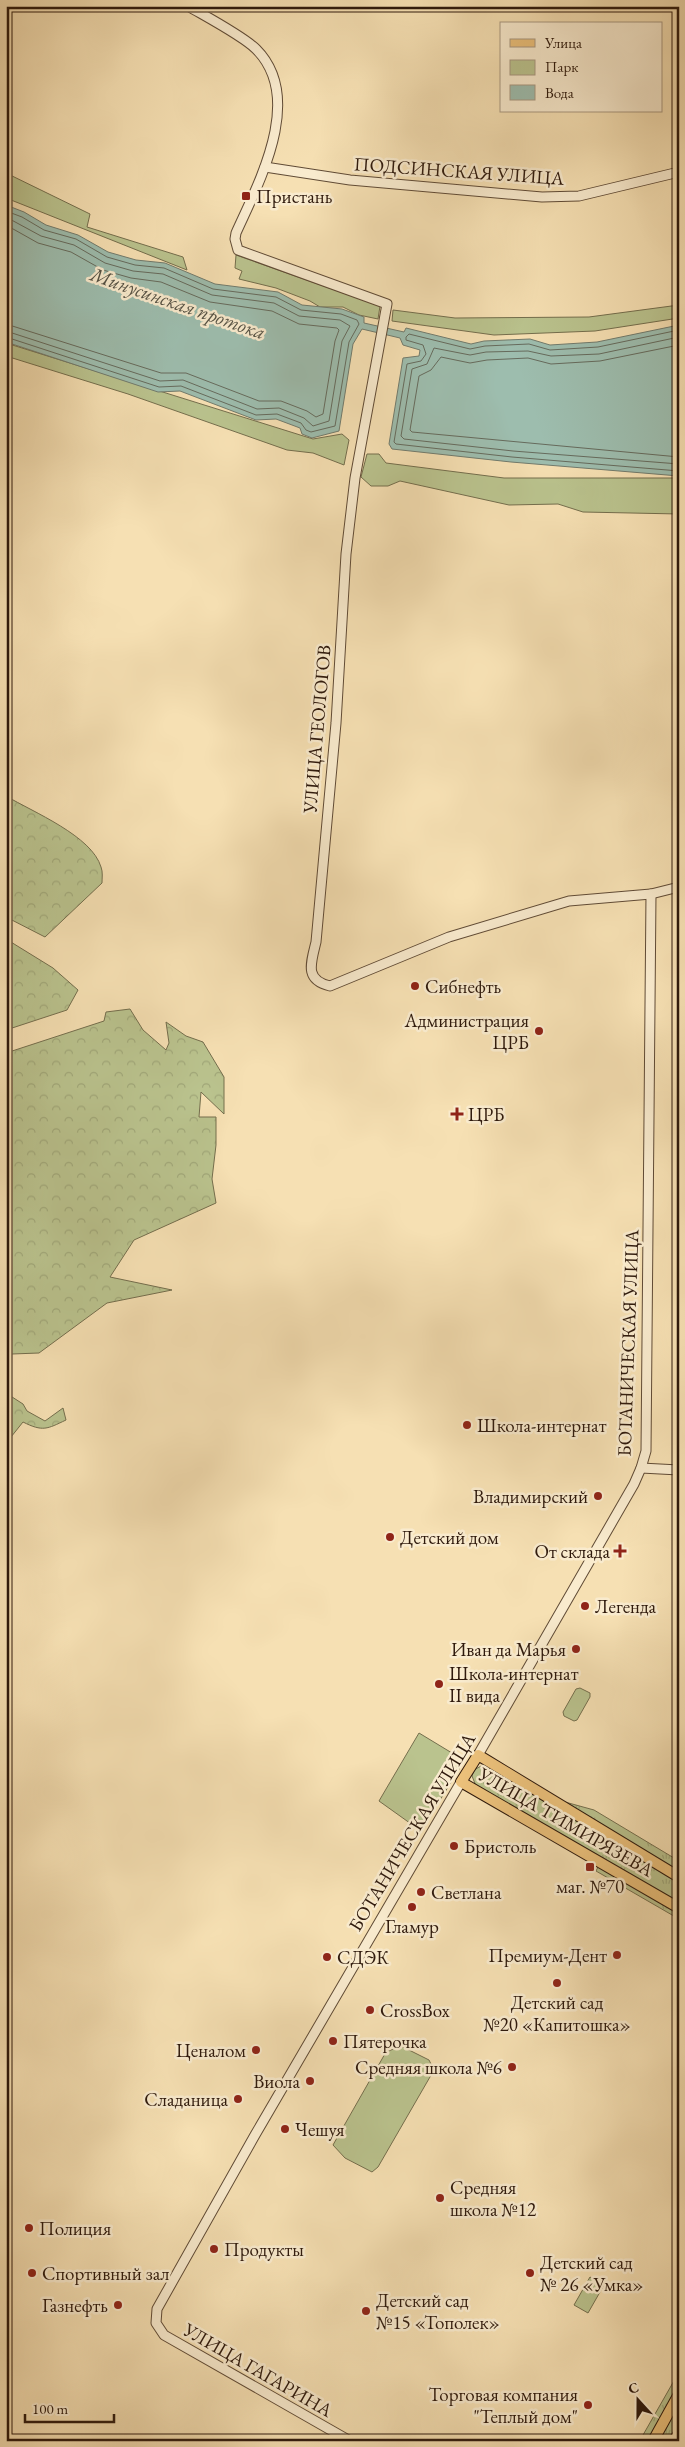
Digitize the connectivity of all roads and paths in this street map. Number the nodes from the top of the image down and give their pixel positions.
1 (188, 6) edge
2 (265, 167) junction
3 (679, 172) edge
4 (679, 887) edge
5 (651, 894) junction
6 (642, 1468) junction
7 (679, 1470) edge
8 (478, 1755) junction
9 (461, 1782) junction
10 (679, 1877) edge
11 (679, 1908) edge
12 (156, 2323) joint
13 (679, 2394) edge
14 (679, 2433) edge
15 (350, 2441) edge
16 (653, 2441) edge
17 (674, 2441) edge

1 - 2 street
2 - 3 street, ПОДСИНСКАЯ УЛИЦА
2 - 5 street, УЛИЦА ГЕОЛОГОВ
4 - 5 street
5 - 6 street, БОТАНИЧЕСКАЯ УЛИЦА
6 - 7 street
6 - 8 street, БОТАНИЧЕСКАЯ УЛИЦА
8 - 9 main road, БОТАНИЧЕСКАЯ УЛИЦА
8 - 10 main road, УЛИЦА ТИМИРЯЗЕВА
9 - 11 main road, УЛИЦА ТИМИРЯЗЕВА
9 - 12 street, БОТАНИЧЕСКАЯ УЛИЦА
12 - 15 street, УЛИЦА ГАГАРИНА
13 - 16 main road
14 - 17 main road

